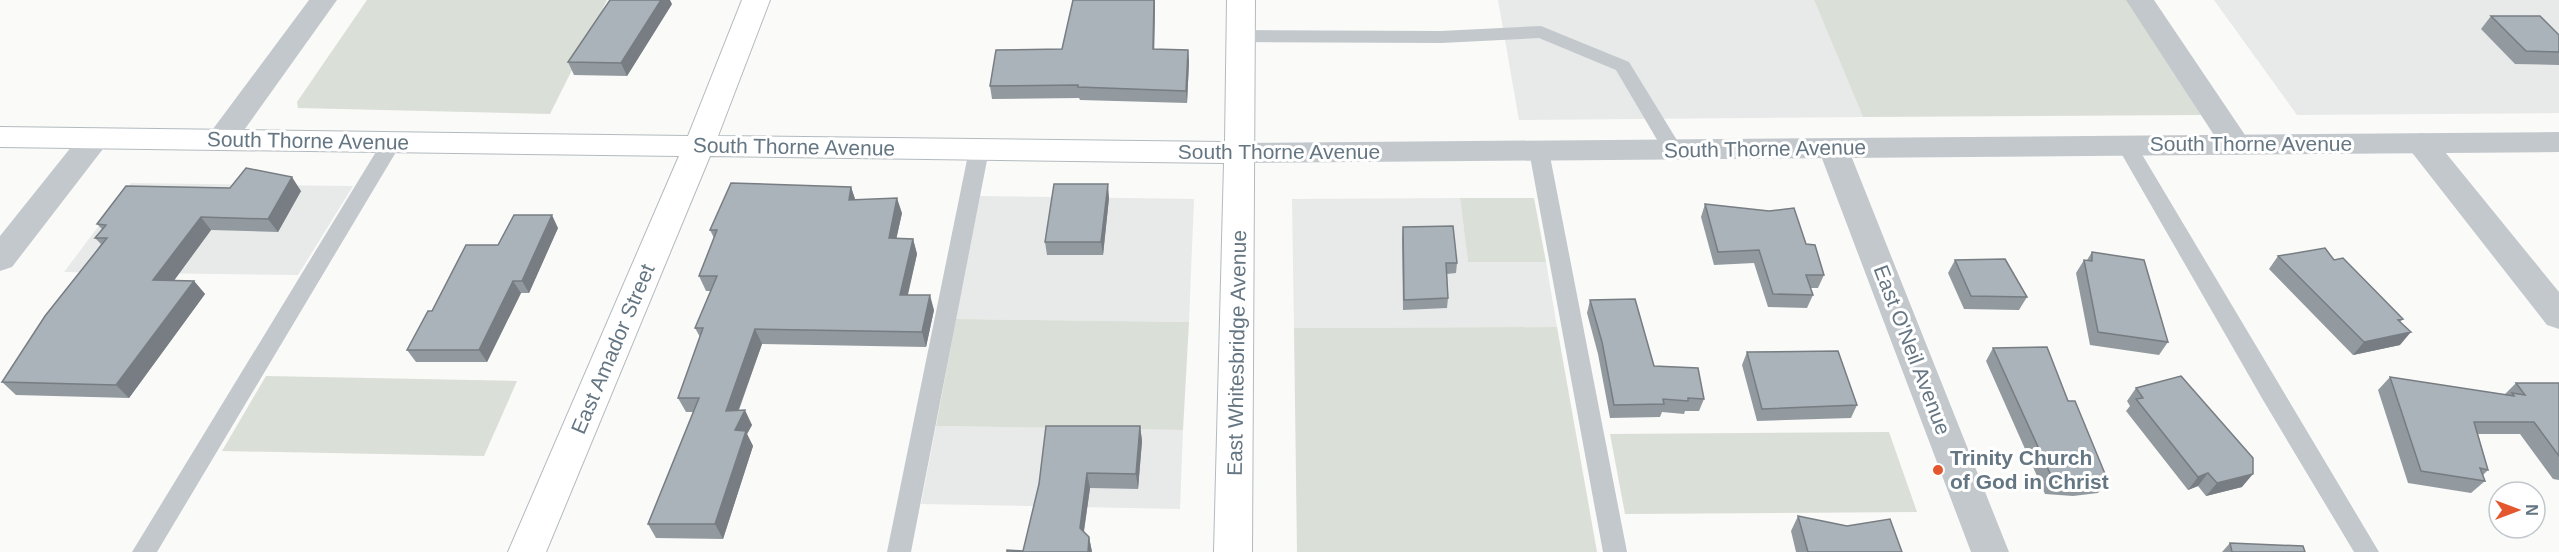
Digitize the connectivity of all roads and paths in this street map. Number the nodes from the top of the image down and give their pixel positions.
1 (323, 0) edge
2 (756, 0) edge
3 (1241, 0) edge
4 (2140, 0) edge
5 (1240, 36) junction
6 (0, 137) edge
7 (95, 138) junction
8 (221, 140) junction
9 (392, 142) junction
10 (2559, 142) edge
11 (2421, 143) junction
12 (2236, 145) junction
13 (699, 146) junction
14 (2127, 146) junction
15 (1833, 148) junction
16 (979, 150) junction
17 (1673, 150) junction
18 (1539, 151) junction
19 (1240, 153) junction
20 (0, 259) edge
21 (2559, 316) edge
22 (144, 552) edge
23 (527, 552) edge
24 (899, 552) edge
25 (1233, 552) edge
26 (1615, 552) edge
27 (1990, 552) edge
28 (2367, 552) edge

1 - 8 street
2 - 13 main road, East Amador Street
3 - 5 main road, East Whitesbridge Avenue
4 - 12 street
5 - 17 lane
5 - 19 main road, East Whitesbridge Avenue
6 - 7 main road, South Thorne Avenue
7 - 8 main road, South Thorne Avenue
7 - 20 street
8 - 9 main road, South Thorne Avenue
9 - 13 main road, South Thorne Avenue
9 - 22 lane
10 - 11 street, South Thorne Avenue
11 - 12 street, South Thorne Avenue
11 - 21 street
12 - 14 street, South Thorne Avenue
13 - 16 main road, South Thorne Avenue
13 - 23 main road, East Amador Street
14 - 15 street, South Thorne Avenue
14 - 28 lane
15 - 17 street, South Thorne Avenue
15 - 27 street, East O'Neil Avenue
16 - 19 main road, South Thorne Avenue
16 - 24 lane
17 - 18 street, South Thorne Avenue
18 - 19 street, South Thorne Avenue
18 - 26 lane
19 - 25 main road, East Whitesbridge Avenue

